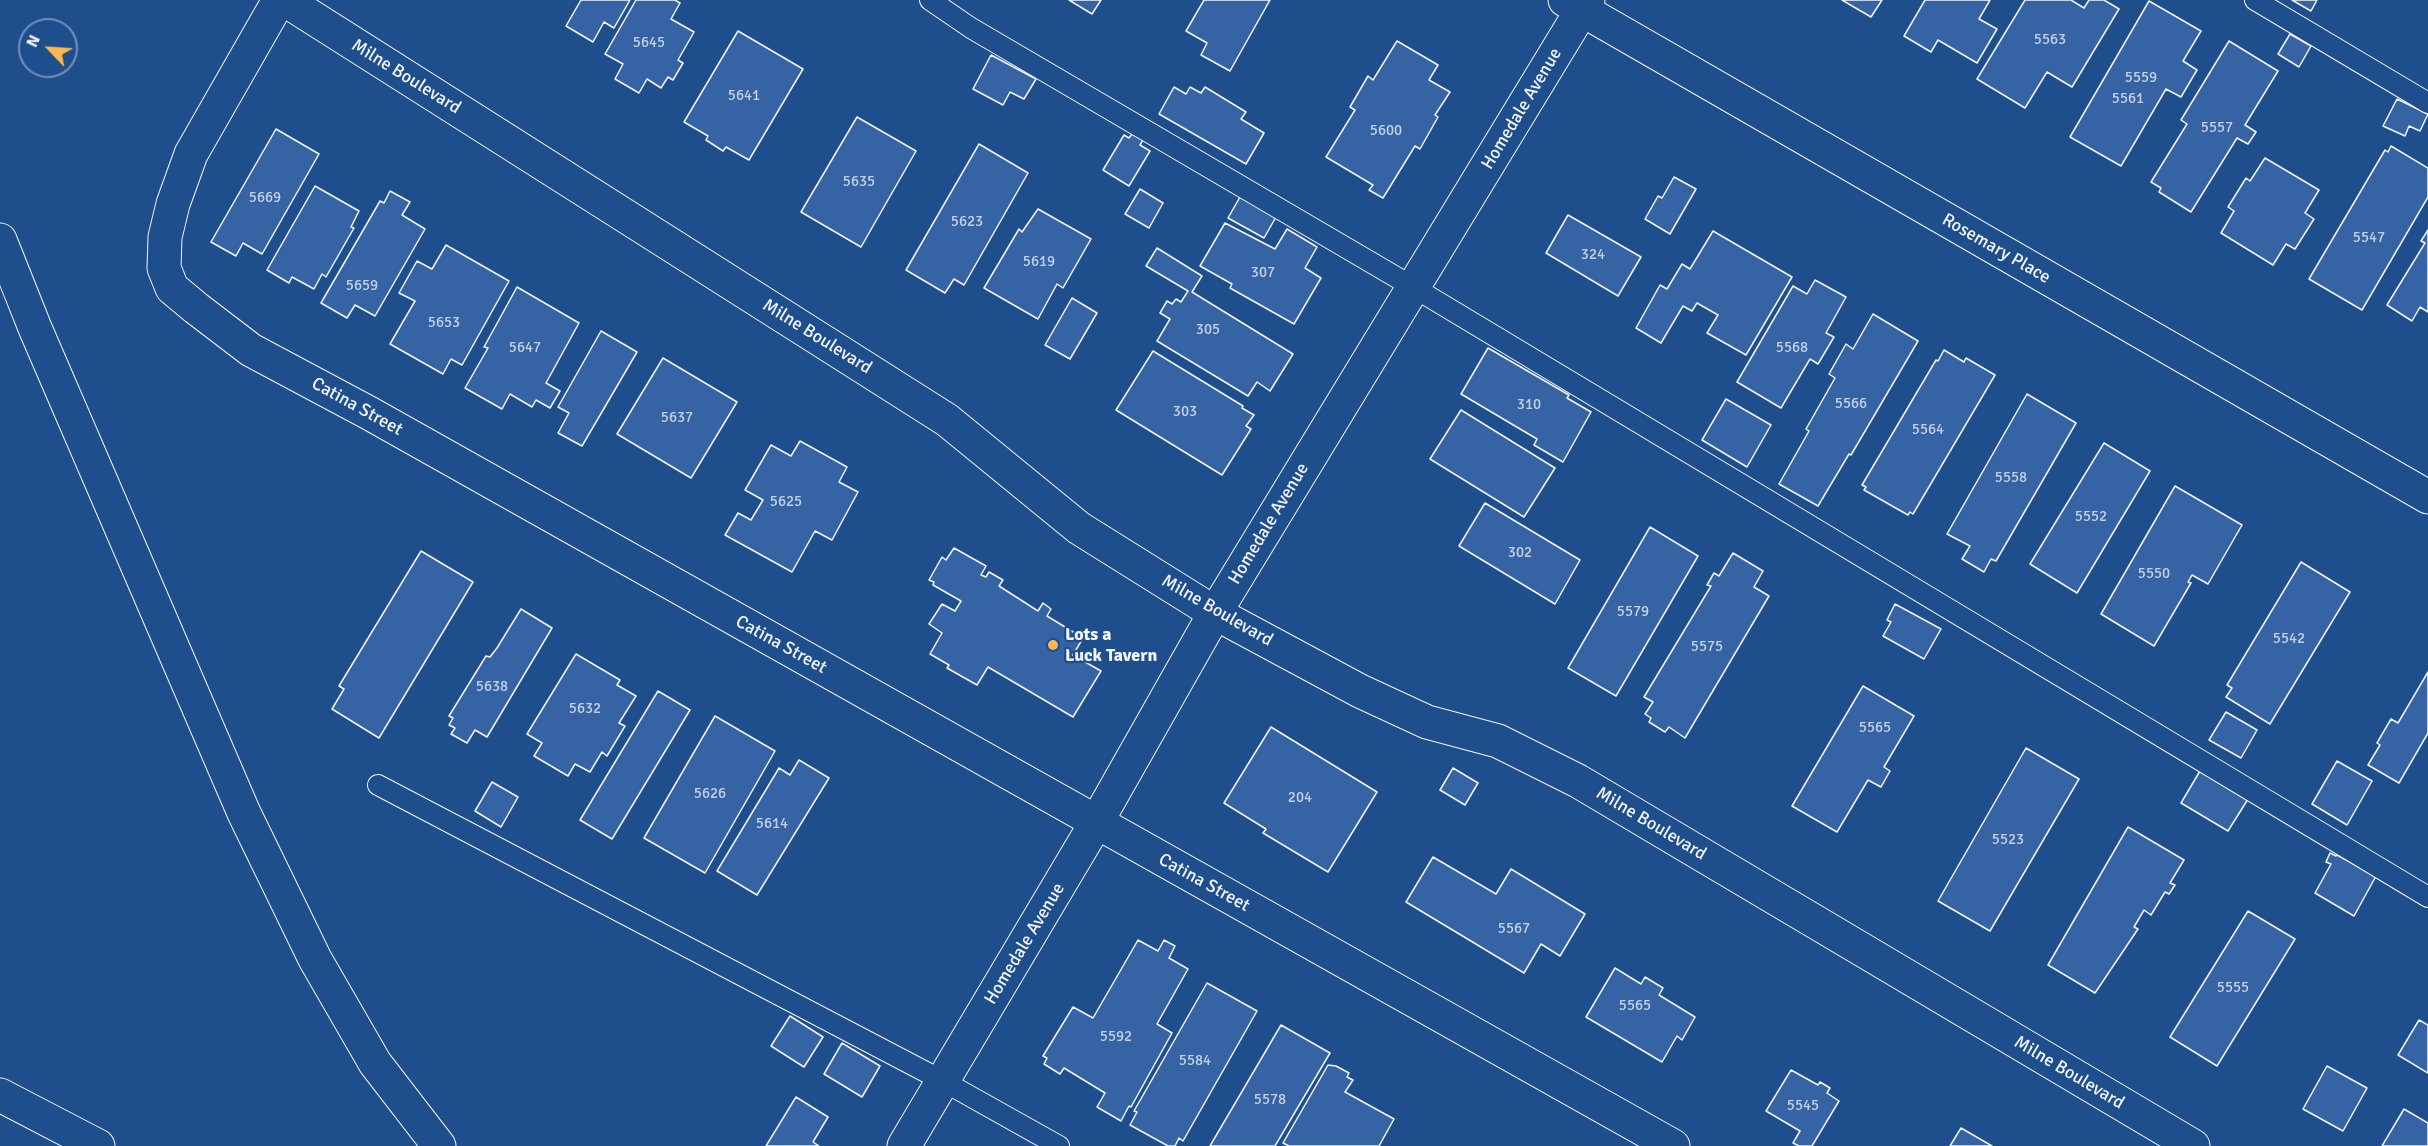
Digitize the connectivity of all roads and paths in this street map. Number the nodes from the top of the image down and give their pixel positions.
1 (279, 0) edge
2 (285, 0) edge
3 (930, 0) edge
4 (2255, 0) edge
5 (1578, 3) edge
6 (2428, 103) edge
7 (0, 240) edge
8 (1413, 287) junction
9 (2428, 497) edge
10 (1215, 613) junction
11 (378, 785) dead end
12 (1096, 823) junction
13 (2428, 897) edge
14 (943, 1081) junction
15 (0, 1095) edge
16 (98, 1146) edge
17 (439, 1146) edge
18 (904, 1146) edge
19 (1059, 1146) edge
20 (1673, 1146) edge
21 (2193, 1146) edge

1 - 12 main road, Catina Street
2 - 10 main road, Milne Boulevard
3 - 8 lane
4 - 6 lane
5 - 8 main road, Homedale Avenue
5 - 9 main road, Rosemary Place
7 - 17 main road
8 - 10 main road, Homedale Avenue
8 - 13 lane
10 - 12 main road, Homedale Avenue
10 - 21 main road, Milne Boulevard
11 - 14 lane
12 - 14 main road, Homedale Avenue
12 - 20 main road, Catina Street
14 - 18 main road, Homedale Avenue
14 - 19 lane
15 - 16 main road

